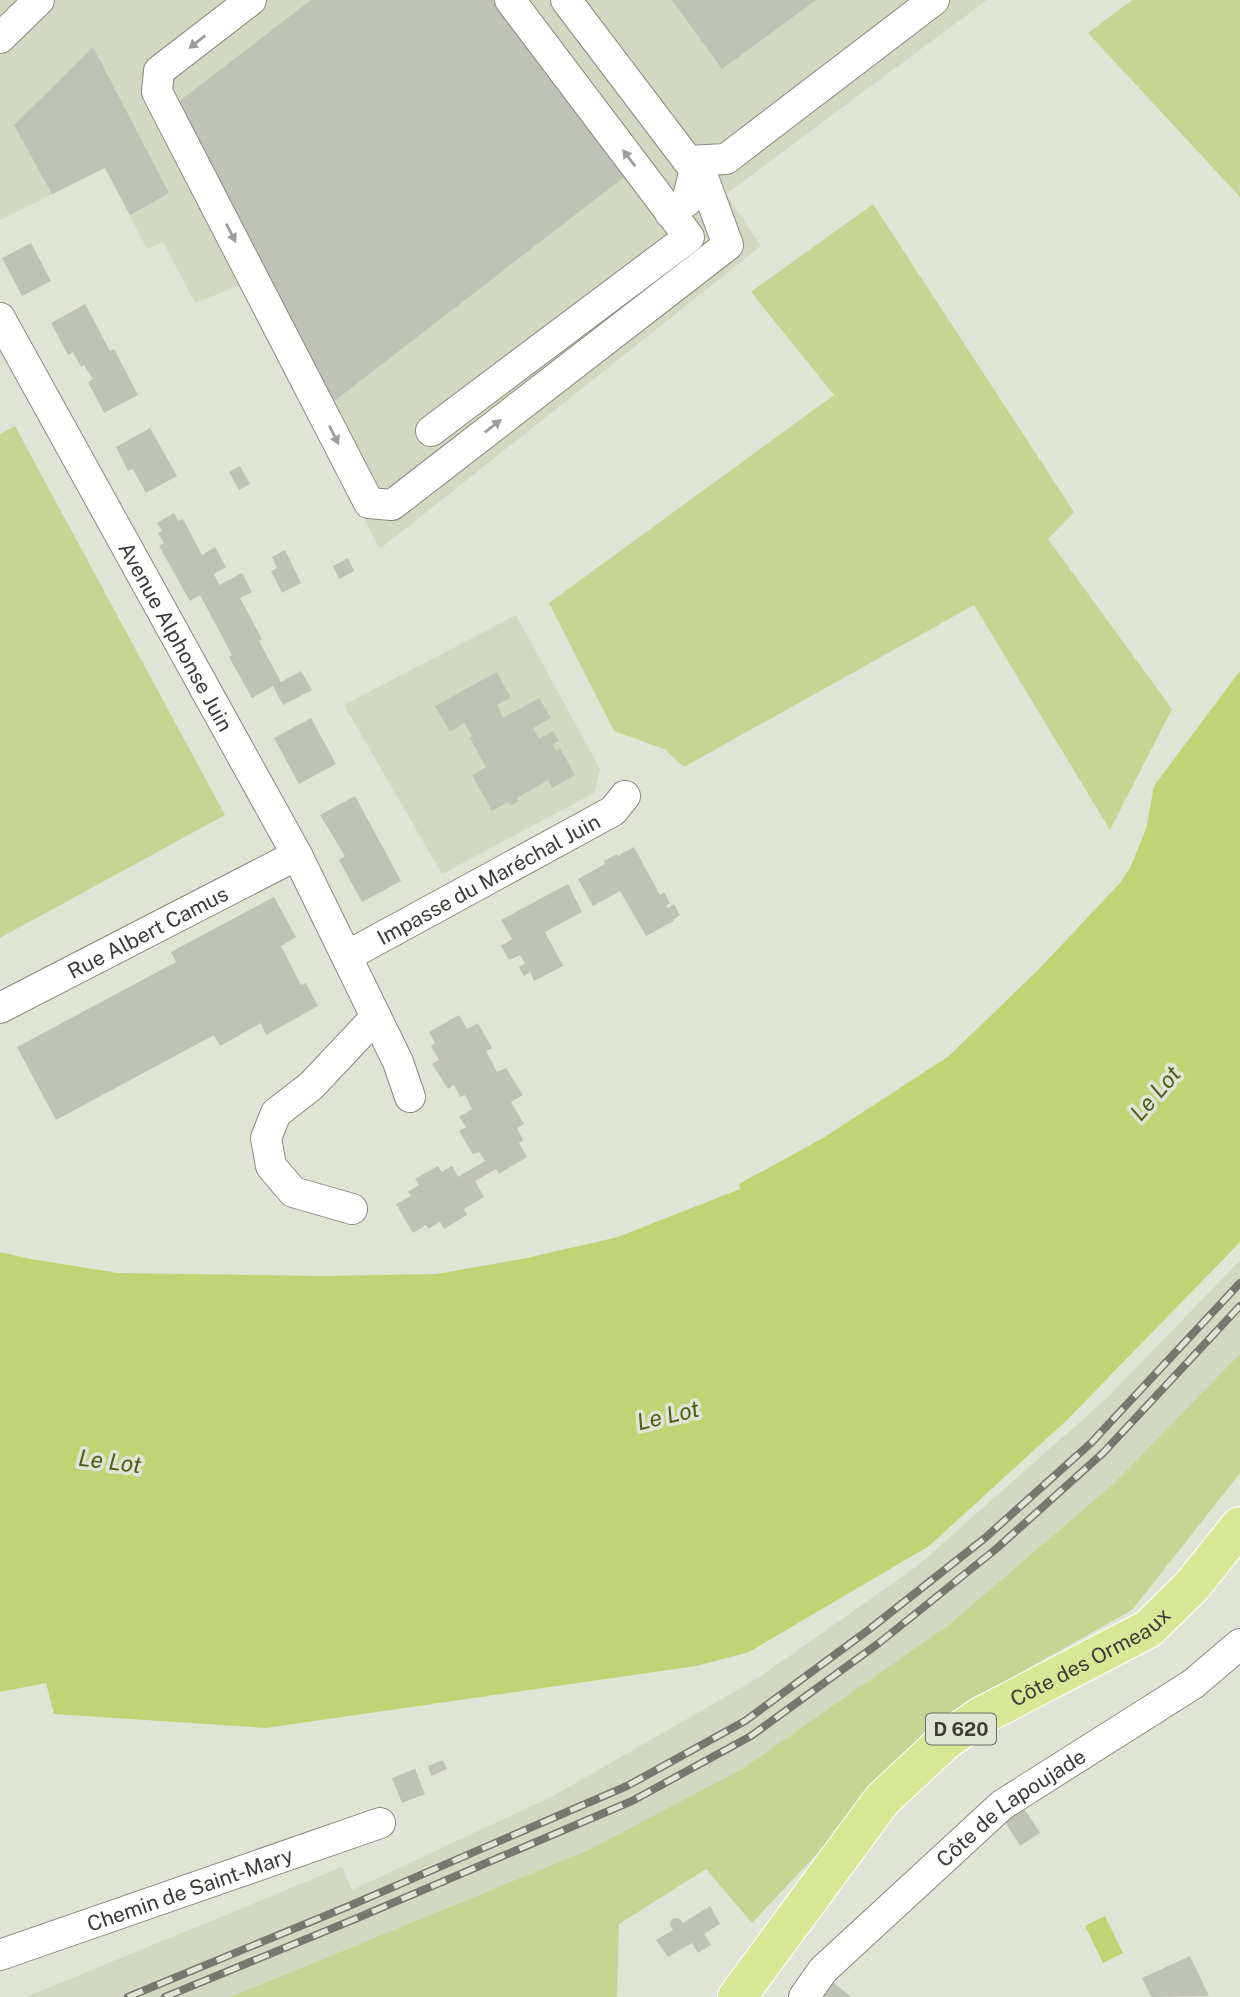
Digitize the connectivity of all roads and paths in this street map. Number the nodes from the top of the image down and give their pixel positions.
1 (39, 0) edge
2 (251, 0) edge
3 (510, 0) edge
4 (565, 0) edge
5 (934, 0) edge
6 (0, 38) edge
7 (697, 161) junction
8 (670, 213) junction
9 (0, 318) edge
10 (431, 431) dead end
11 (625, 796) dead end
12 (297, 855) junction
13 (347, 956) junction
14 (0, 1008) edge
15 (376, 1017) junction
16 (410, 1097) dead end
17 (352, 1209) dead end
18 (1240, 1526) edge
19 (1240, 1644) edge
20 (380, 1823) dead end
21 (0, 1955) edge
22 (737, 1997) edge
23 (804, 1997) edge

1 - 6 street
2 -> 7 street
8 -> 3 street
4 - 7 street
5 - 7 street
7 - 8 street
8 - 10 street
9 - 12 street, Avenue Alphonse Juin
11 - 13 street, Impasse du Maréchal Juin
12 - 13 street, Avenue Alphonse Juin
12 - 14 street, Rue Albert Camus
13 - 15 street, Avenue Alphonse Juin
15 - 16 street, Avenue Alphonse Juin
15 - 17 street
18 - 22 main road, Côte des Ormeaux / D 620
19 - 23 street, Côte de Lapoujade
20 - 21 street, Chemin de Saint-Mary

